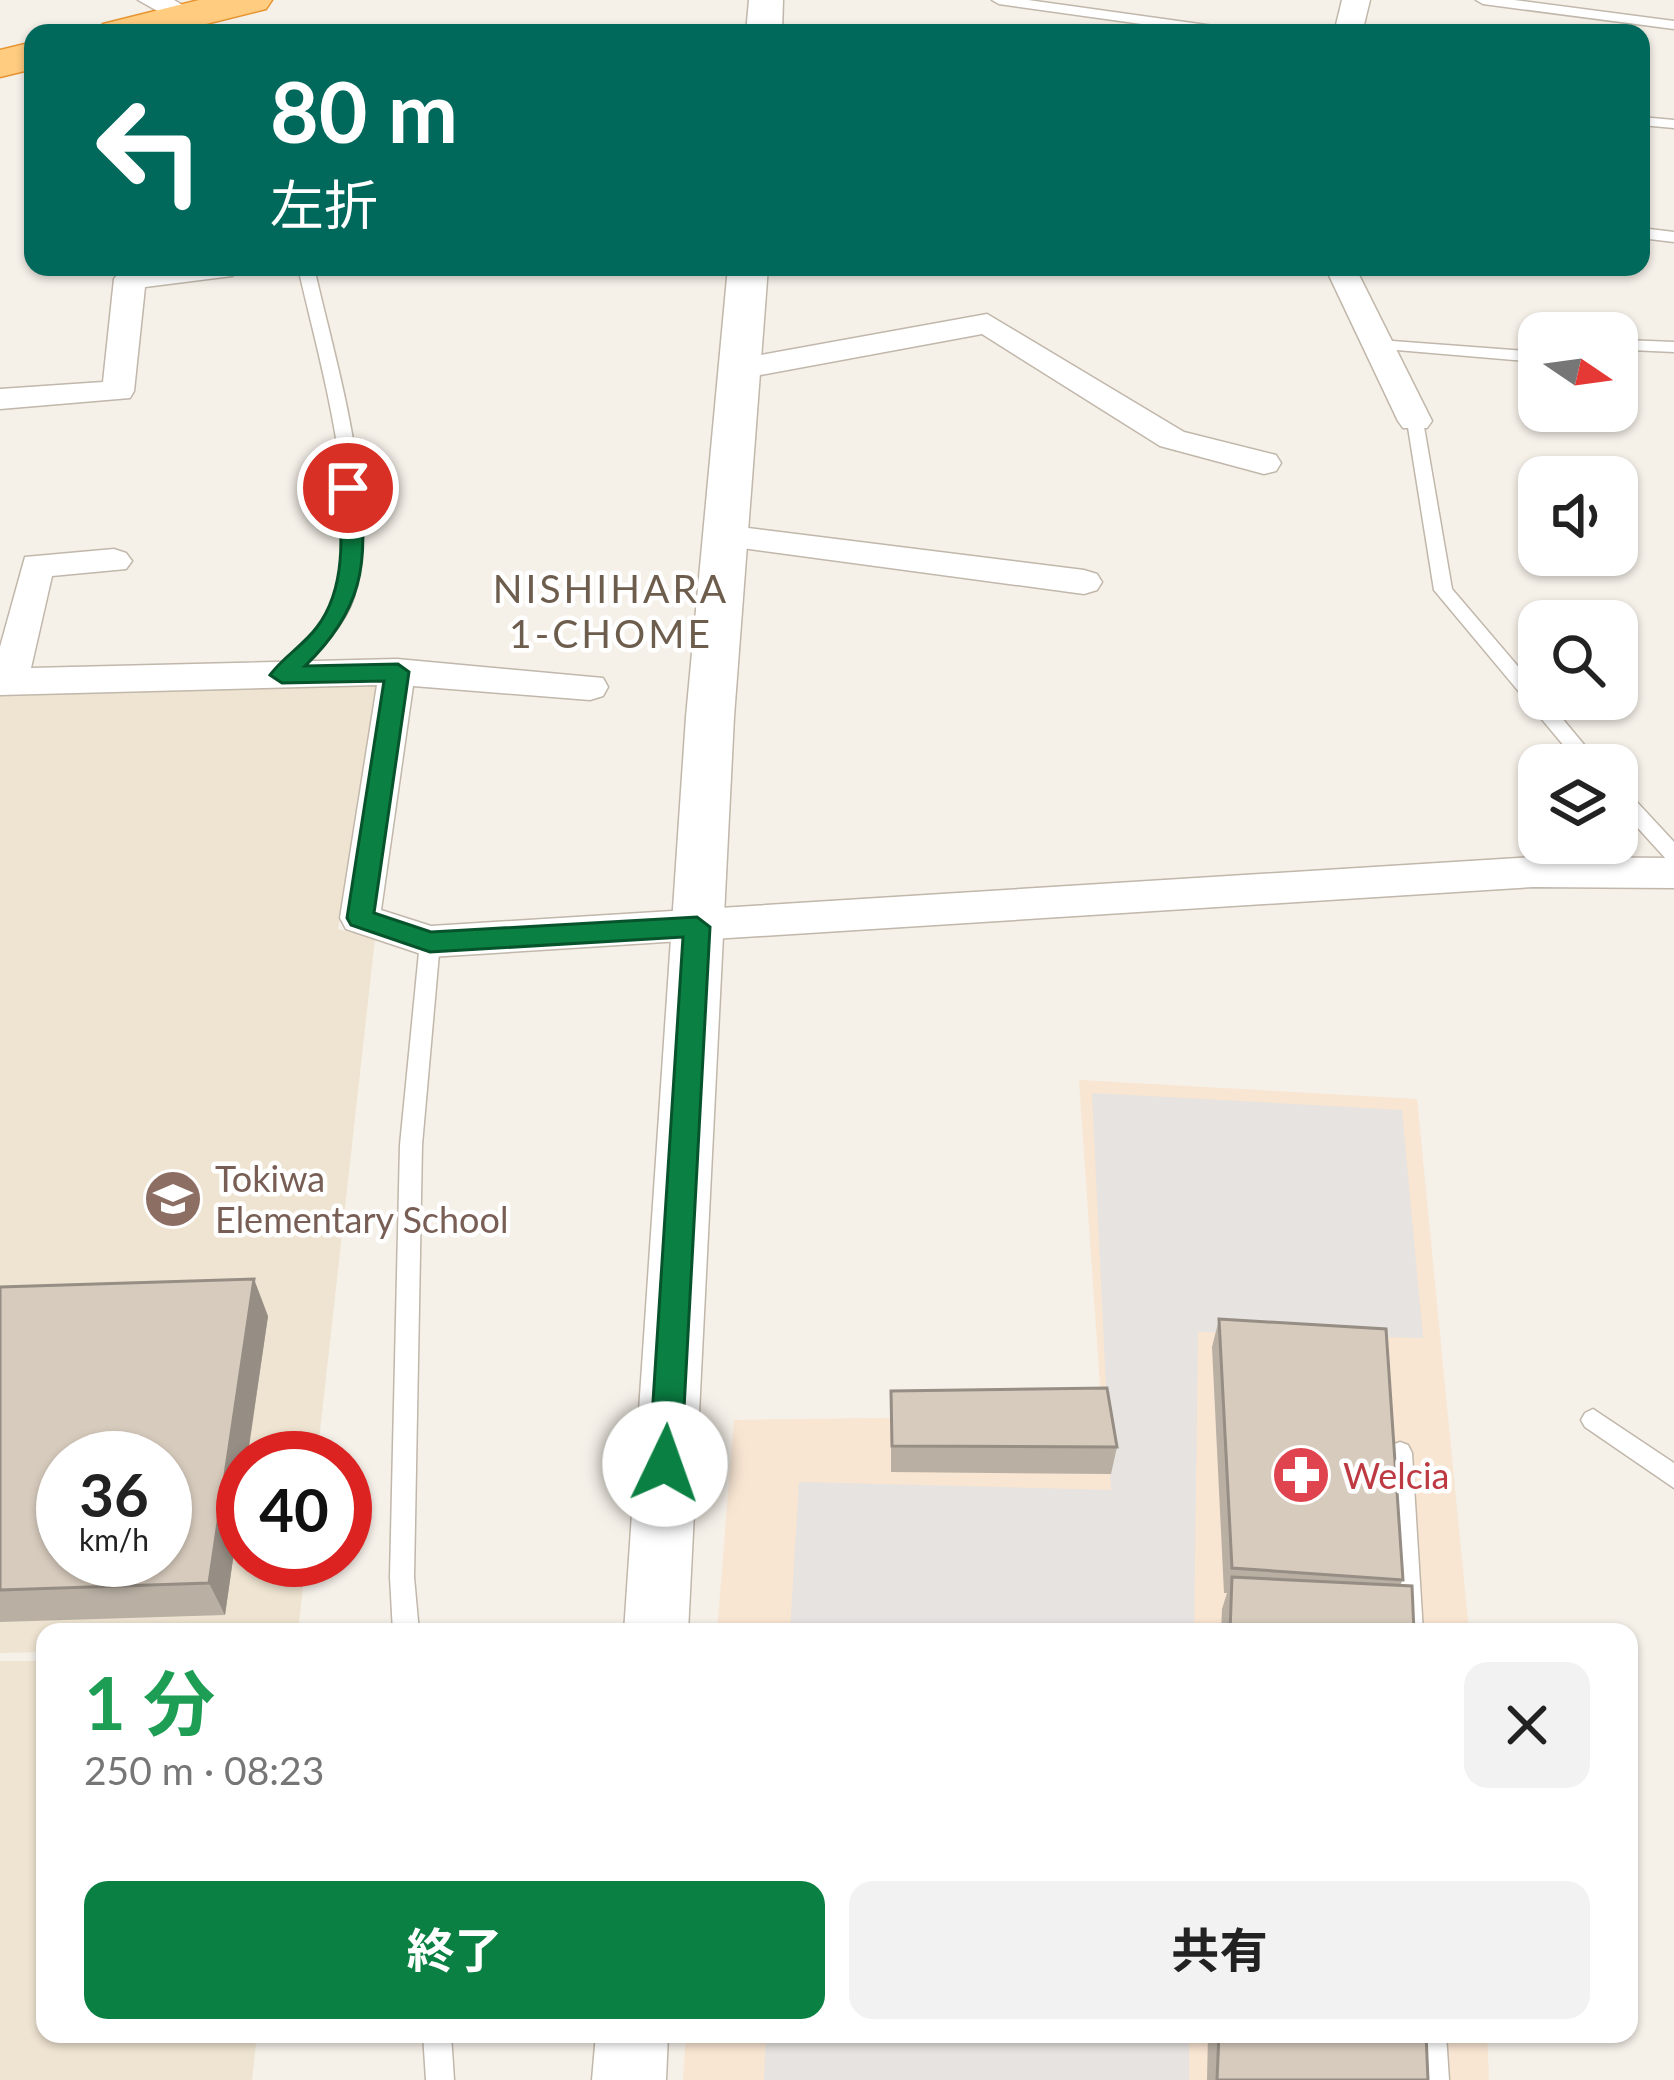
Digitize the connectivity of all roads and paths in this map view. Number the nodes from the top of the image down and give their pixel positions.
1 (251, 0) edge
2 (999, 0) edge
3 (1483, 0) edge
4 (144, 22) edge
5 (1171, 24) edge
6 (1674, 25) edge
7 (156, 276) edge
8 (308, 276) edge
9 (747, 276) edge
10 (1344, 276) edge
11 (1379, 345) junction
12 (1638, 346) edge
13 (1674, 347) edge
14 (1518, 355) edge
15 (739, 369) junction
16 (0, 400) edge
17 (1415, 421) joint
18 (1264, 463) dead end
19 (724, 536) junction
20 (114, 561) dead end
21 (1084, 582) dead end
22 (398, 672) junction
23 (282, 675) junction
24 (5, 682) edge
25 (590, 687) dead end
26 (1573, 744) edge
27 (1638, 816) edge
28 (1674, 855) edge
29 (1674, 873) edge
30 (697, 927) junction
31 (430, 942) junction
32 (1593, 1420) dead end
33 (1400, 1453) edge
34 (1674, 1477) edge
35 (405, 1623) edge
36 (657, 1623) edge
37 (1409, 1623) edge
38 (438, 2043) edge
39 (631, 2043) edge
40 (1433, 2043) edge
41 (440, 2080) edge
42 (628, 2080) edge
43 (1435, 2080) edge

1 - 4 highway
2 - 5 lane
3 - 6 lane
7 - 16 street
8 - 23 lane
9 - 15 street
10 - 11 street
11 - 14 lane
11 - 17 street
12 - 13 lane
15 - 18 street
15 - 19 street
17 - 26 lane
19 - 21 street
19 - 30 street
20 - 24 street
22 - 23 street
22 - 25 street
22 - 31 street
23 - 24 street
27 - 28 lane
29 - 30 street
30 - 31 street
30 - 36 street
31 - 35 lane
32 - 34 lane
33 - 37 lane
38 - 41 lane
39 - 42 street
40 - 43 lane

